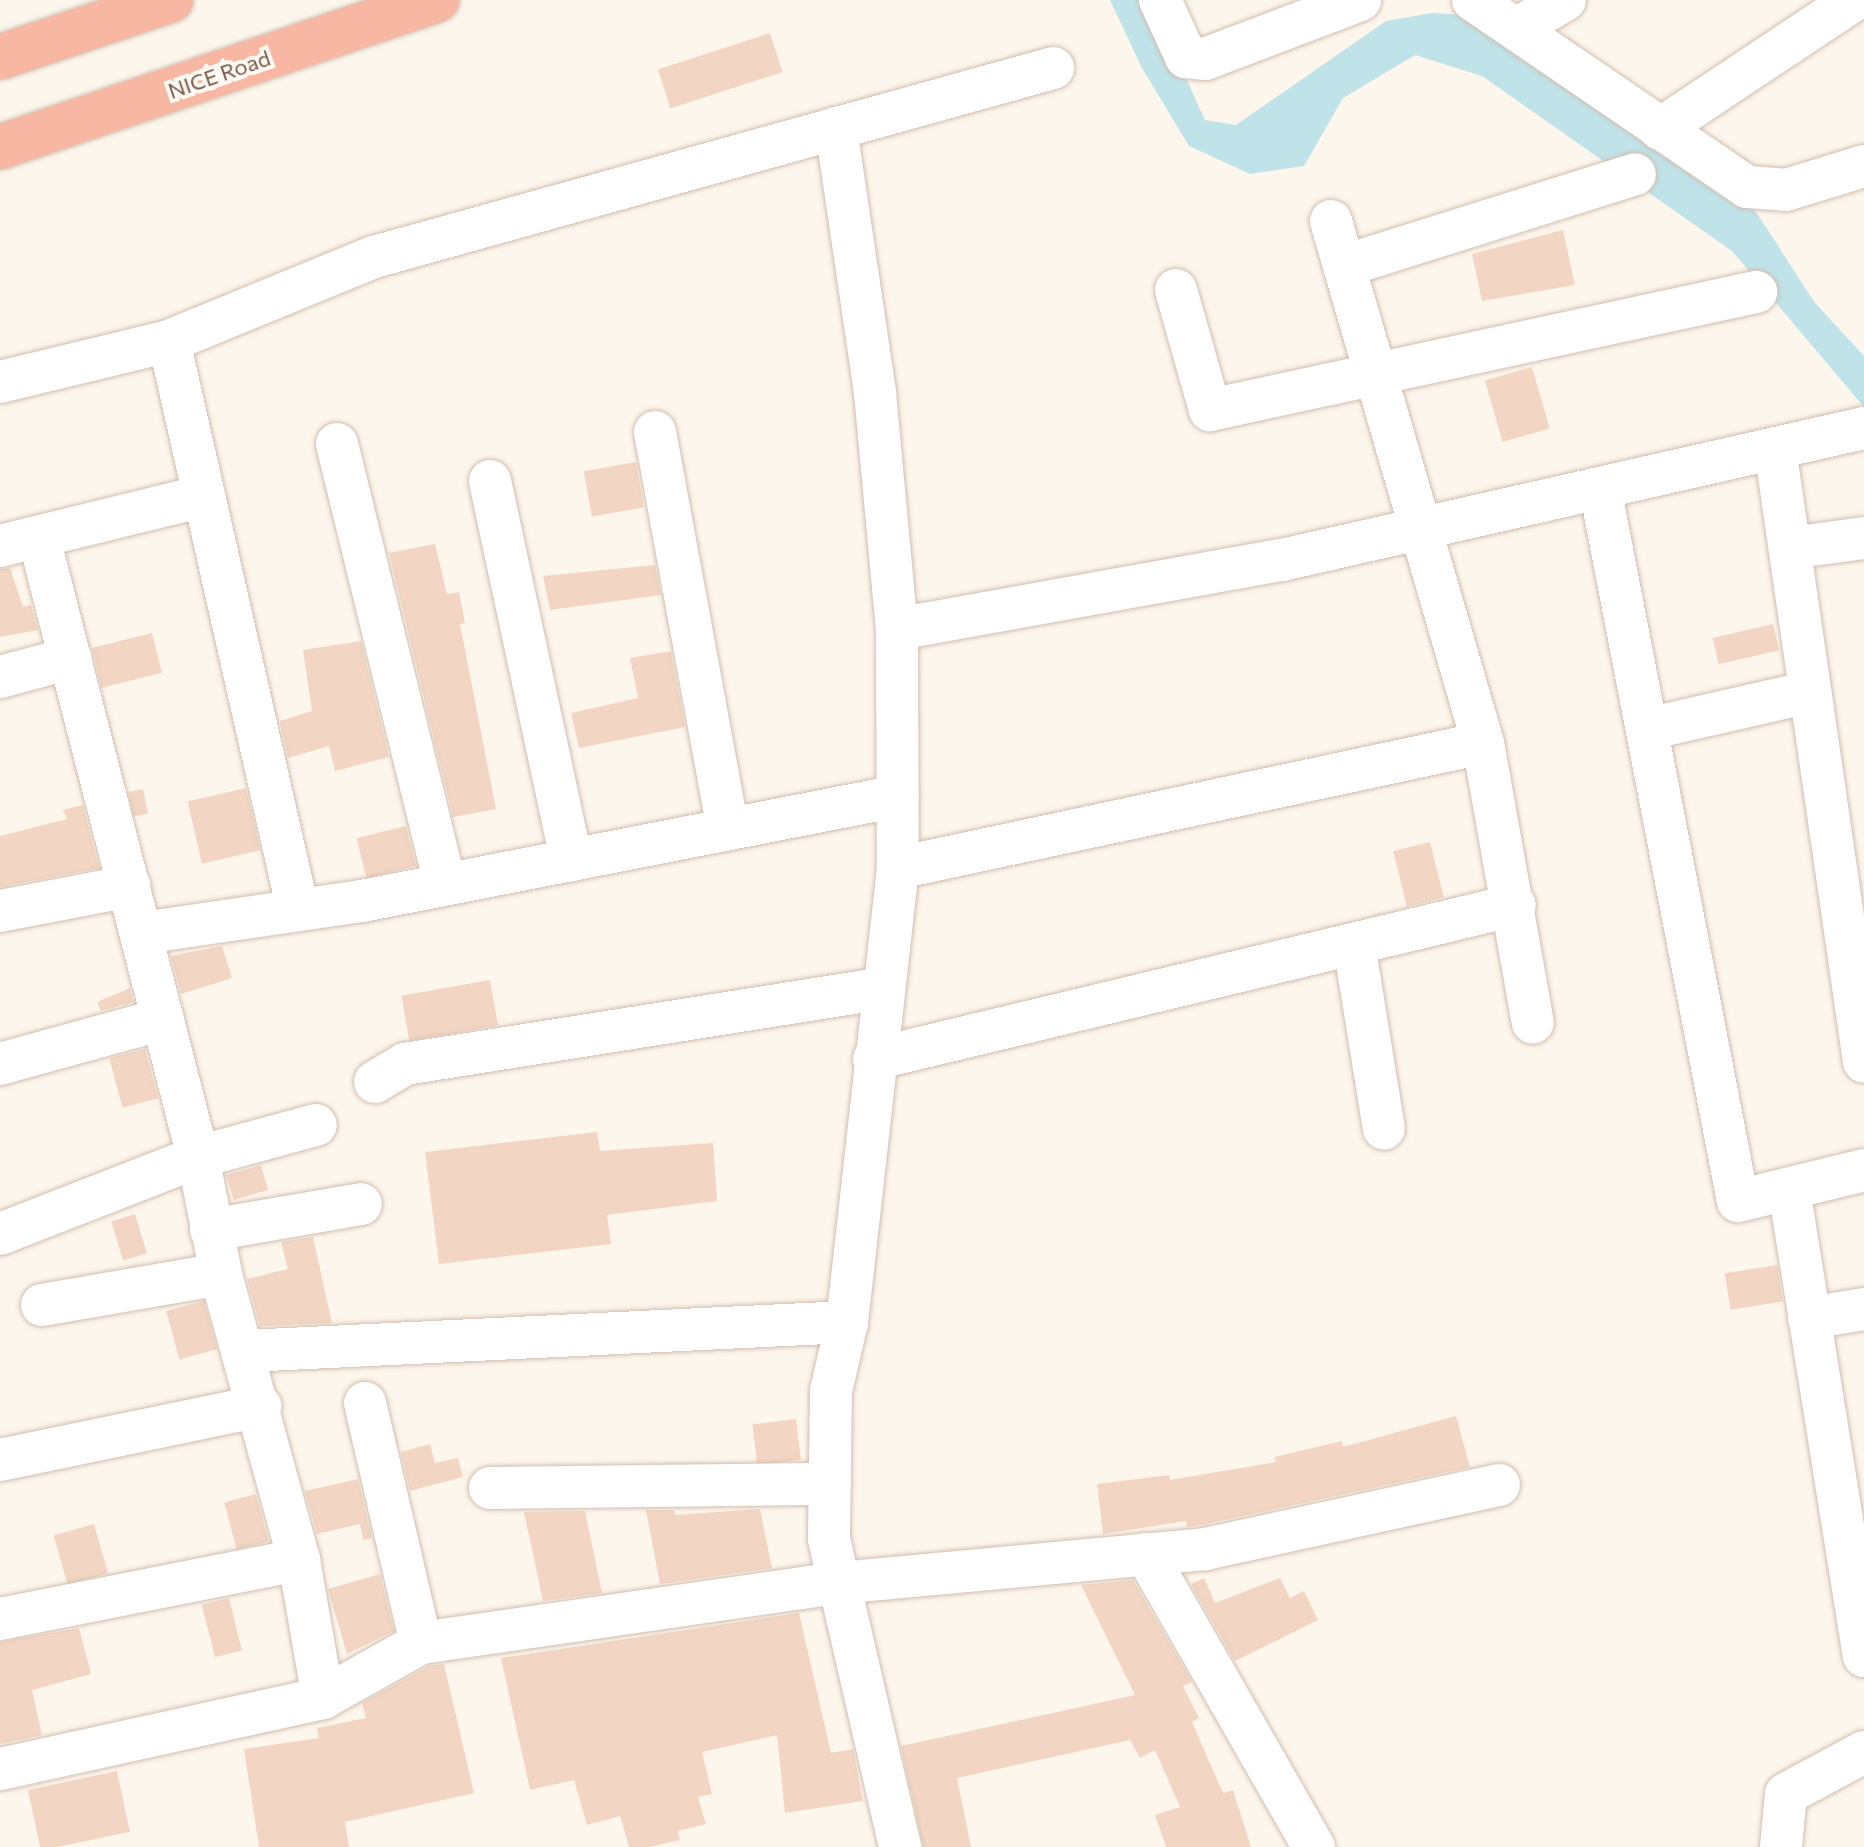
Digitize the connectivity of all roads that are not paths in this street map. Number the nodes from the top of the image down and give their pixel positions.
1 (171, 0) edge
2 (437, 0) edge
3 (1160, 0) edge
4 (1360, 0) edge
5 (1473, 0) edge
6 (1565, 0) edge
7 (1854, 0) edge
8 (1516, 29) junction
9 (0, 57) edge
10 (1053, 68) dead end
11 (836, 128) junction
12 (1660, 129) junction
13 (0, 147) edge
14 (1864, 166) edge
15 (1635, 174) dead end
16 (1331, 221) dead end
17 (1344, 266) junction
18 (1176, 290) dead end
19 (1756, 292) dead end
20 (169, 341) junction
21 (1376, 374) junction
22 (0, 382) edge
23 (1864, 428) edge
24 (655, 432) dead end
25 (337, 444) dead end
26 (1775, 448) junction
27 (490, 481) dead end
28 (1600, 488) junction
29 (204, 496) junction
30 (1421, 529) junction
31 (1864, 538) edge
32 (20, 542) edge
33 (1790, 548) junction
34 (897, 629) junction
35 (71, 658) junction
36 (0, 677) edge
37 (1810, 692) junction
38 (1647, 729) junction
39 (1483, 743) junction
40 (898, 796) junction
41 (728, 829) junction
42 (1849, 854) edge
43 (571, 860) junction
44 (898, 868) junction
45 (445, 884) junction
46 (130, 886) junction
47 (1515, 905) junction
48 (298, 910) junction
49 (0, 911) edge
50 (142, 933) junction
51 (1354, 944) junction
52 (883, 988) junction
53 (1860, 1005) edge
54 (163, 1019) junction
55 (1533, 1023) dead end
56 (874, 1059) junction
57 (1864, 1062) edge
58 (0, 1064) edge
59 (375, 1082) dead end
60 (316, 1125) dead end
61 (1384, 1129) dead end
62 (198, 1157) junction
63 (1864, 1170) edge
64 (1789, 1189) junction
65 (361, 1204) dead end
66 (211, 1230) junction
67 (0, 1234) edge
68 (221, 1274) junction
69 (42, 1305) dead end
70 (1864, 1309) edge
71 (1809, 1318) junction
72 (847, 1322) junction
73 (246, 1351) junction
74 (365, 1403) dead end
75 (260, 1406) junction
76 (0, 1460) edge
77 (830, 1484) junction
78 (1499, 1485) dead end
79 (490, 1488) dead end
80 (1146, 1554) junction
81 (299, 1560) junction
82 (839, 1583) junction
83 (0, 1619) edge
84 (421, 1643) junction
85 (1864, 1656) edge
86 (323, 1698) junction
87 (1864, 1752) edge
88 (0, 1769) edge
89 (890, 1846) edge
90 (1314, 1847) edge
91 (1781, 1847) edge

1 - 9 highway
2 - 13 highway, NICE Road
3 - 4 street
5 - 8 street
6 - 8 street
7 - 12 street
8 - 12 street
10 - 11 street
11 - 20 street
11 - 34 street
12 - 14 street
15 - 17 street
16 - 17 street
17 - 21 street
18 - 21 street
19 - 21 street
20 - 22 street
20 - 29 street
21 - 30 street
23 - 26 street
24 - 41 street
25 - 45 street
26 - 28 street
26 - 33 street
27 - 43 street
28 - 30 street
28 - 38 street
29 - 32 street
29 - 48 street
30 - 34 street
30 - 39 street
31 - 33 street
32 - 35 street
33 - 37 street
34 - 40 street
35 - 36 street
35 - 46 street
37 - 38 street
37 - 42 street
38 - 64 street
39 - 44 street
39 - 47 street
40 - 41 street
40 - 44 street
41 - 43 street
42 - 53 street
43 - 45 street
44 - 52 street
45 - 48 street
46 - 49 street
46 - 50 street
47 - 51 street
47 - 55 street
48 - 50 street
50 - 54 street
51 - 56 street
51 - 61 street
52 - 56 street
52 - 59 street
53 - 57 street
54 - 58 street
54 - 62 street
56 - 72 street
60 - 62 street
62 - 66 street
62 - 67 street
63 - 64 street
64 - 71 street
65 - 66 street
66 - 68 street
68 - 69 street
68 - 73 street
70 - 71 street
71 - 85 street
72 - 73 street
72 - 77 street
73 - 75 street
74 - 84 street
75 - 76 street
75 - 81 street
77 - 79 street
77 - 82 street
78 - 80 street
80 - 82 street
80 - 90 street
81 - 83 street
81 - 86 street
82 - 84 street
82 - 89 street
84 - 86 street
86 - 88 street
87 - 91 street

